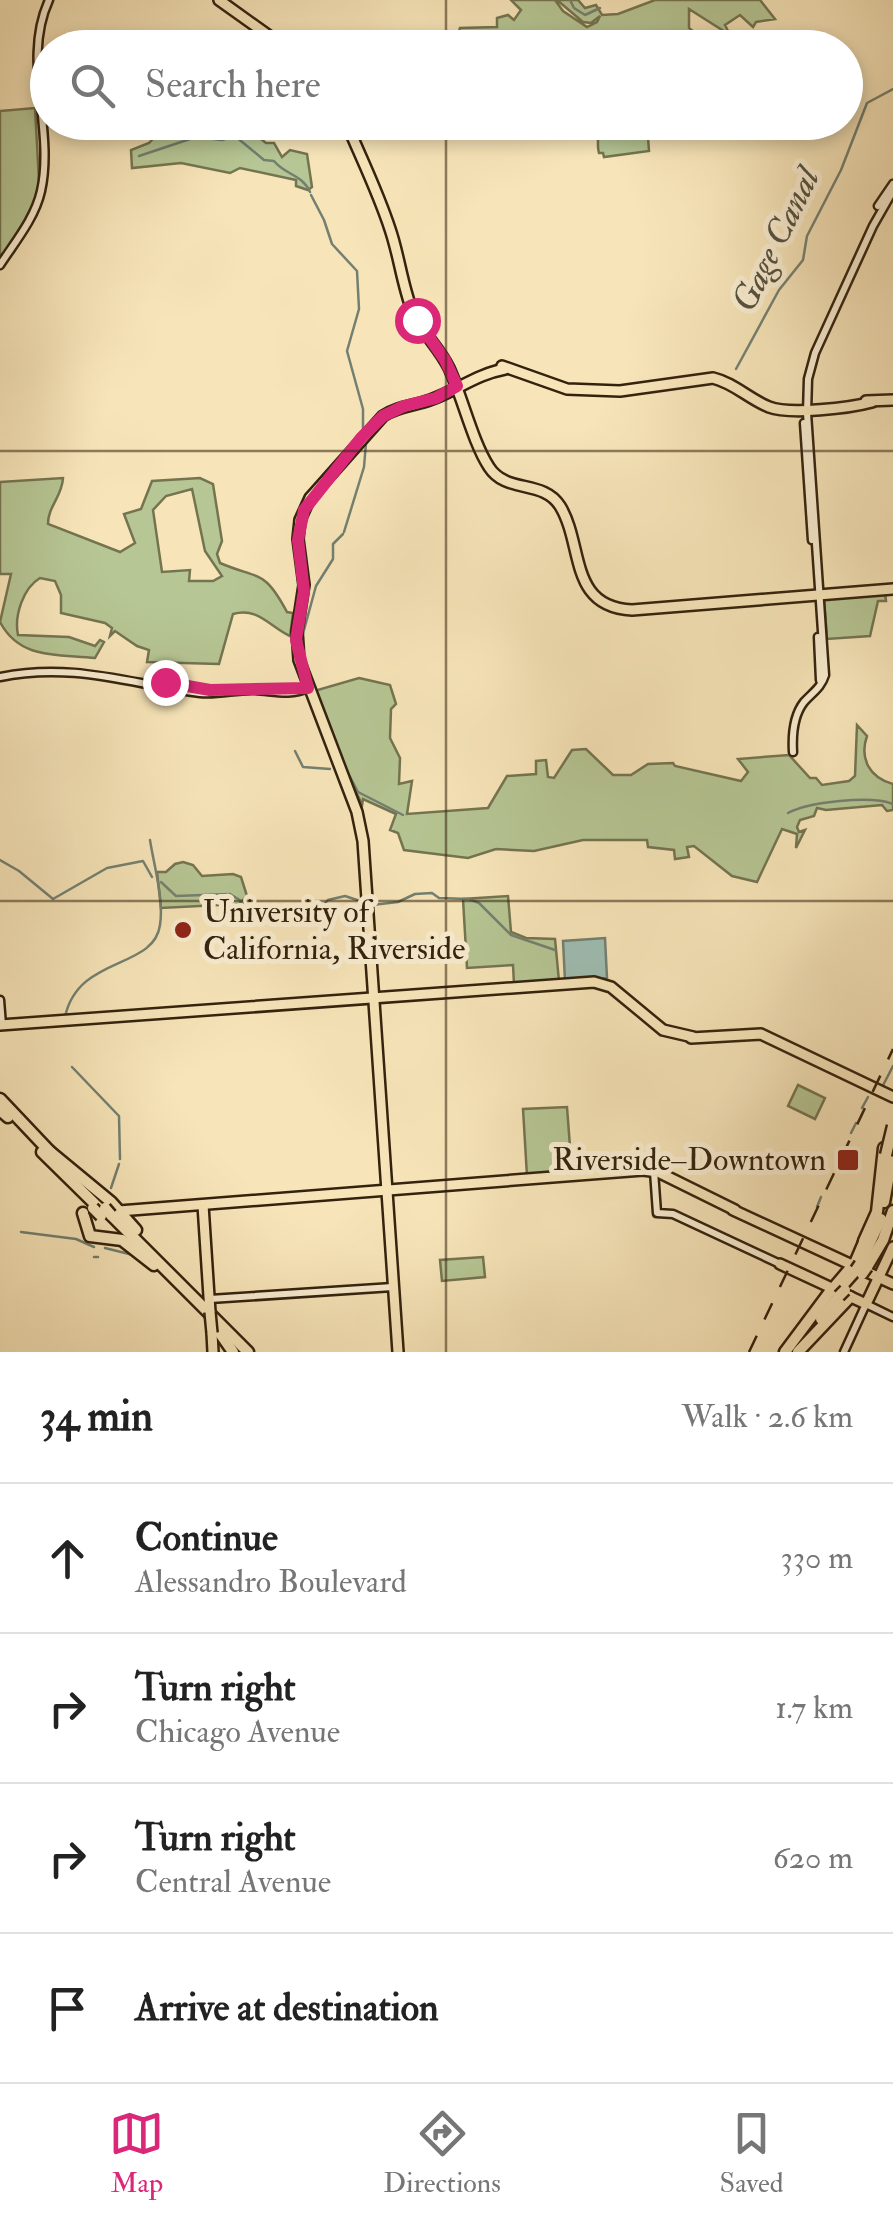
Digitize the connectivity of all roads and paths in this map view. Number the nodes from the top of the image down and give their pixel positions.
1 (47, 0) edge
2 (222, 0) edge
3 (39, 30) edge
4 (264, 30) edge
5 (41, 140) edge
6 (356, 140) edge
7 (893, 188) edge
8 (0, 265) edge
9 (458, 385) junction
10 (893, 400) edge
11 (805, 408) junction
12 (490, 463) junction
13 (500, 478) junction
14 (514, 482) junction
15 (547, 492) junction
16 (588, 587) junction
17 (893, 588) edge
18 (597, 594) junction
19 (817, 594) junction
20 (610, 601) junction
21 (0, 676) edge
22 (307, 688) junction
23 (824, 688) junction
24 (793, 752) dead end
25 (357, 814) junction
26 (362, 843) junction
27 (561, 986) junction
28 (374, 999) junction
29 (0, 1000) edge
30 (1, 1025) edge
31 (693, 1037) junction
32 (893, 1095) edge
33 (3, 1106) edge
34 (893, 1128) edge
35 (46, 1152) junction
36 (889, 1154) edge
37 (654, 1172) junction
38 (600, 1175) junction
39 (893, 1176) edge
40 (452, 1186) junction
41 (441, 1189) junction
42 (388, 1192) junction
43 (335, 1196) junction
44 (203, 1205) junction
45 (107, 1212) junction
46 (889, 1212) edge
47 (864, 1241) joint
48 (893, 1247) edge
49 (780, 1264) joint
50 (155, 1266) junction
51 (854, 1268) junction
52 (879, 1277) junction
53 (893, 1284) edge
54 (394, 1287) junction
55 (836, 1292) junction
56 (210, 1302) junction
57 (866, 1304) junction
58 (893, 1317) edge
59 (218, 1331) junction
60 (213, 1352) edge
61 (236, 1352) edge
62 (250, 1352) edge
63 (398, 1352) edge
64 (792, 1352) edge
65 (844, 1352) edge

1 - 3 main road
2 - 4 main road
5 - 8 main road
6 - 9 main road
7 - 11 main road
7 - 11 main road
9 - 11 main road
9 - 12 main road
9 - 13 main road
9 - 22 main road
10 - 11 main road
11 - 19 main road
12 - 13 main road
12 - 14 main road
13 - 14 main road
13 - 15 main road
14 - 15 main road
15 - 16 main road
15 - 18 main road
16 - 18 main road
16 - 20 main road
17 - 19 main road
18 - 20 main road
19 - 20 main road
19 - 23 main road
19 - 23 main road
21 - 22 main road
22 - 25 main road
23 - 24 main road
25 - 26 main road
25 - 26 main road
26 - 28 main road
27 - 28 main road
27 - 31 main road
27 - 31 main road
28 - 30 main road
28 - 42 main road
29 - 30 main road
31 - 32 main road
33 - 35 highway
34 - 36 highway, bridge
34 - 47 highway
35 - 45 highway
35 - 45 highway
36 - 46 highway
37 - 38 main road
37 - 49 main road
37 - 51 main road
38 - 40 main road
38 - 41 main road
39 - 51 highway
40 - 41 main road
40 - 42 main road
41 - 42 main road
42 - 43 main road
42 - 43 main road
42 - 54 main road
43 - 44 main road
44 - 45 main road
44 - 56 main road
45 - 50 highway
45 - 50 highway
45 - 59 highway
46 - 51 highway
47 - 51 main road
48 - 52 main road
49 - 55 main road
50 - 59 highway
51 - 52 main road
51 - 55 highway
52 - 53 main road
52 - 57 main road
54 - 56 main road
54 - 63 main road
55 - 57 main road
55 - 64 highway
56 - 59 main road, bridge
57 - 58 main road
57 - 65 main road
59 - 60 main road
59 - 61 highway
59 - 62 highway

